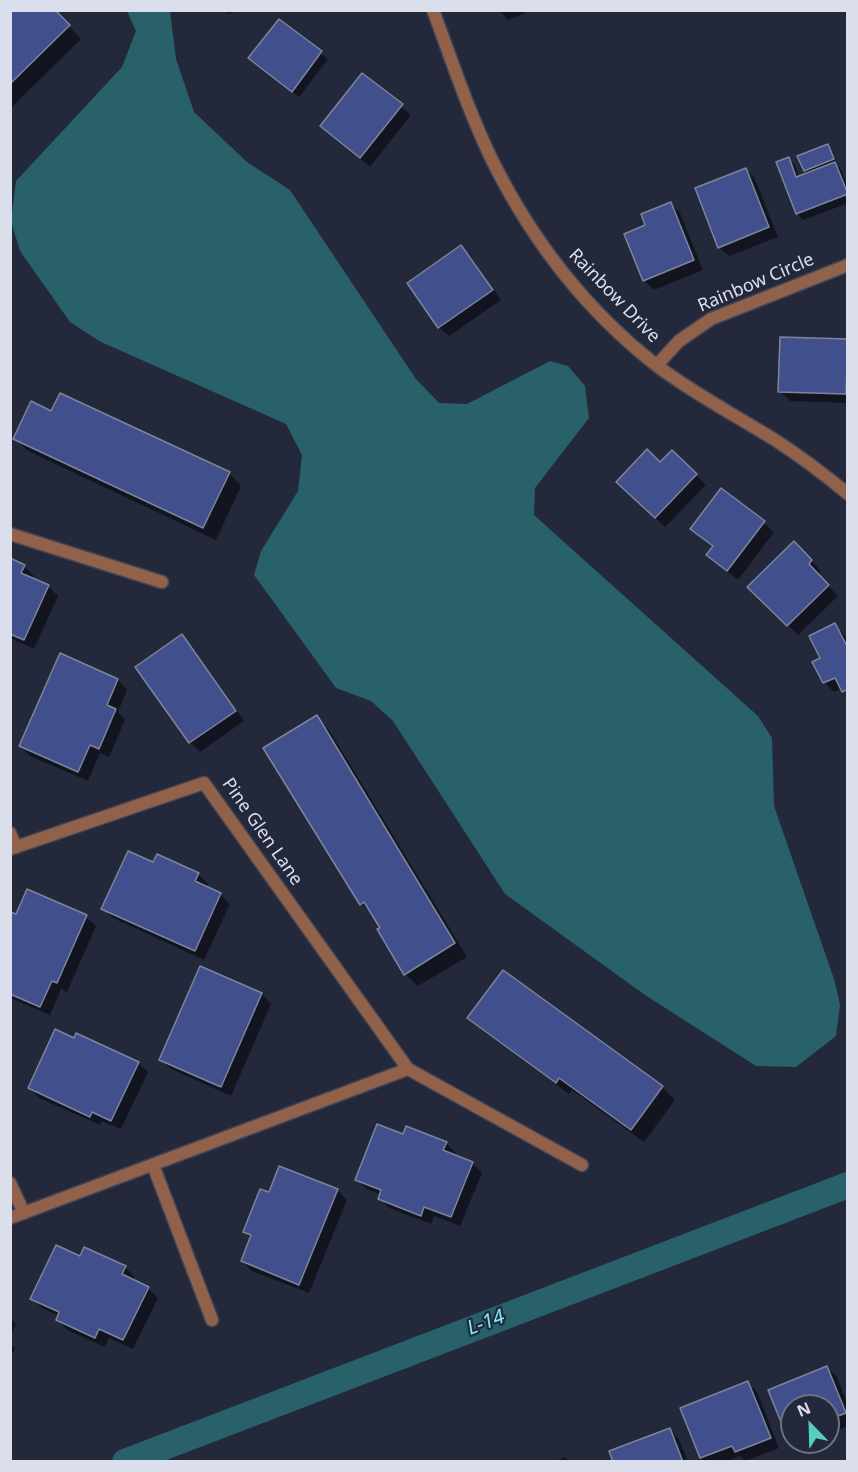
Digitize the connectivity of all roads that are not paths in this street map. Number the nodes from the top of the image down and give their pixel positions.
1 (433, 10) edge
2 (848, 265) edge
3 (657, 365) junction
4 (848, 494) edge
5 (10, 534) edge
6 (162, 582) dead end
7 (10, 833) edge
8 (13, 848) edge
9 (408, 1070) junction
10 (153, 1165) junction
11 (582, 1166) dead end
12 (10, 1183) edge
13 (24, 1213) junction
14 (10, 1218) edge
15 (212, 1320) dead end

1 - 3 street, Rainbow Drive
2 - 3 street, Rainbow Circle
3 - 4 street, Rainbow Drive
5 - 6 street
7 - 8 street
8 - 9 street, Pine Glen Lane
9 - 10 street
9 - 11 street, Pine Glen Lane
10 - 13 street
10 - 15 street
12 - 13 street
13 - 14 street

